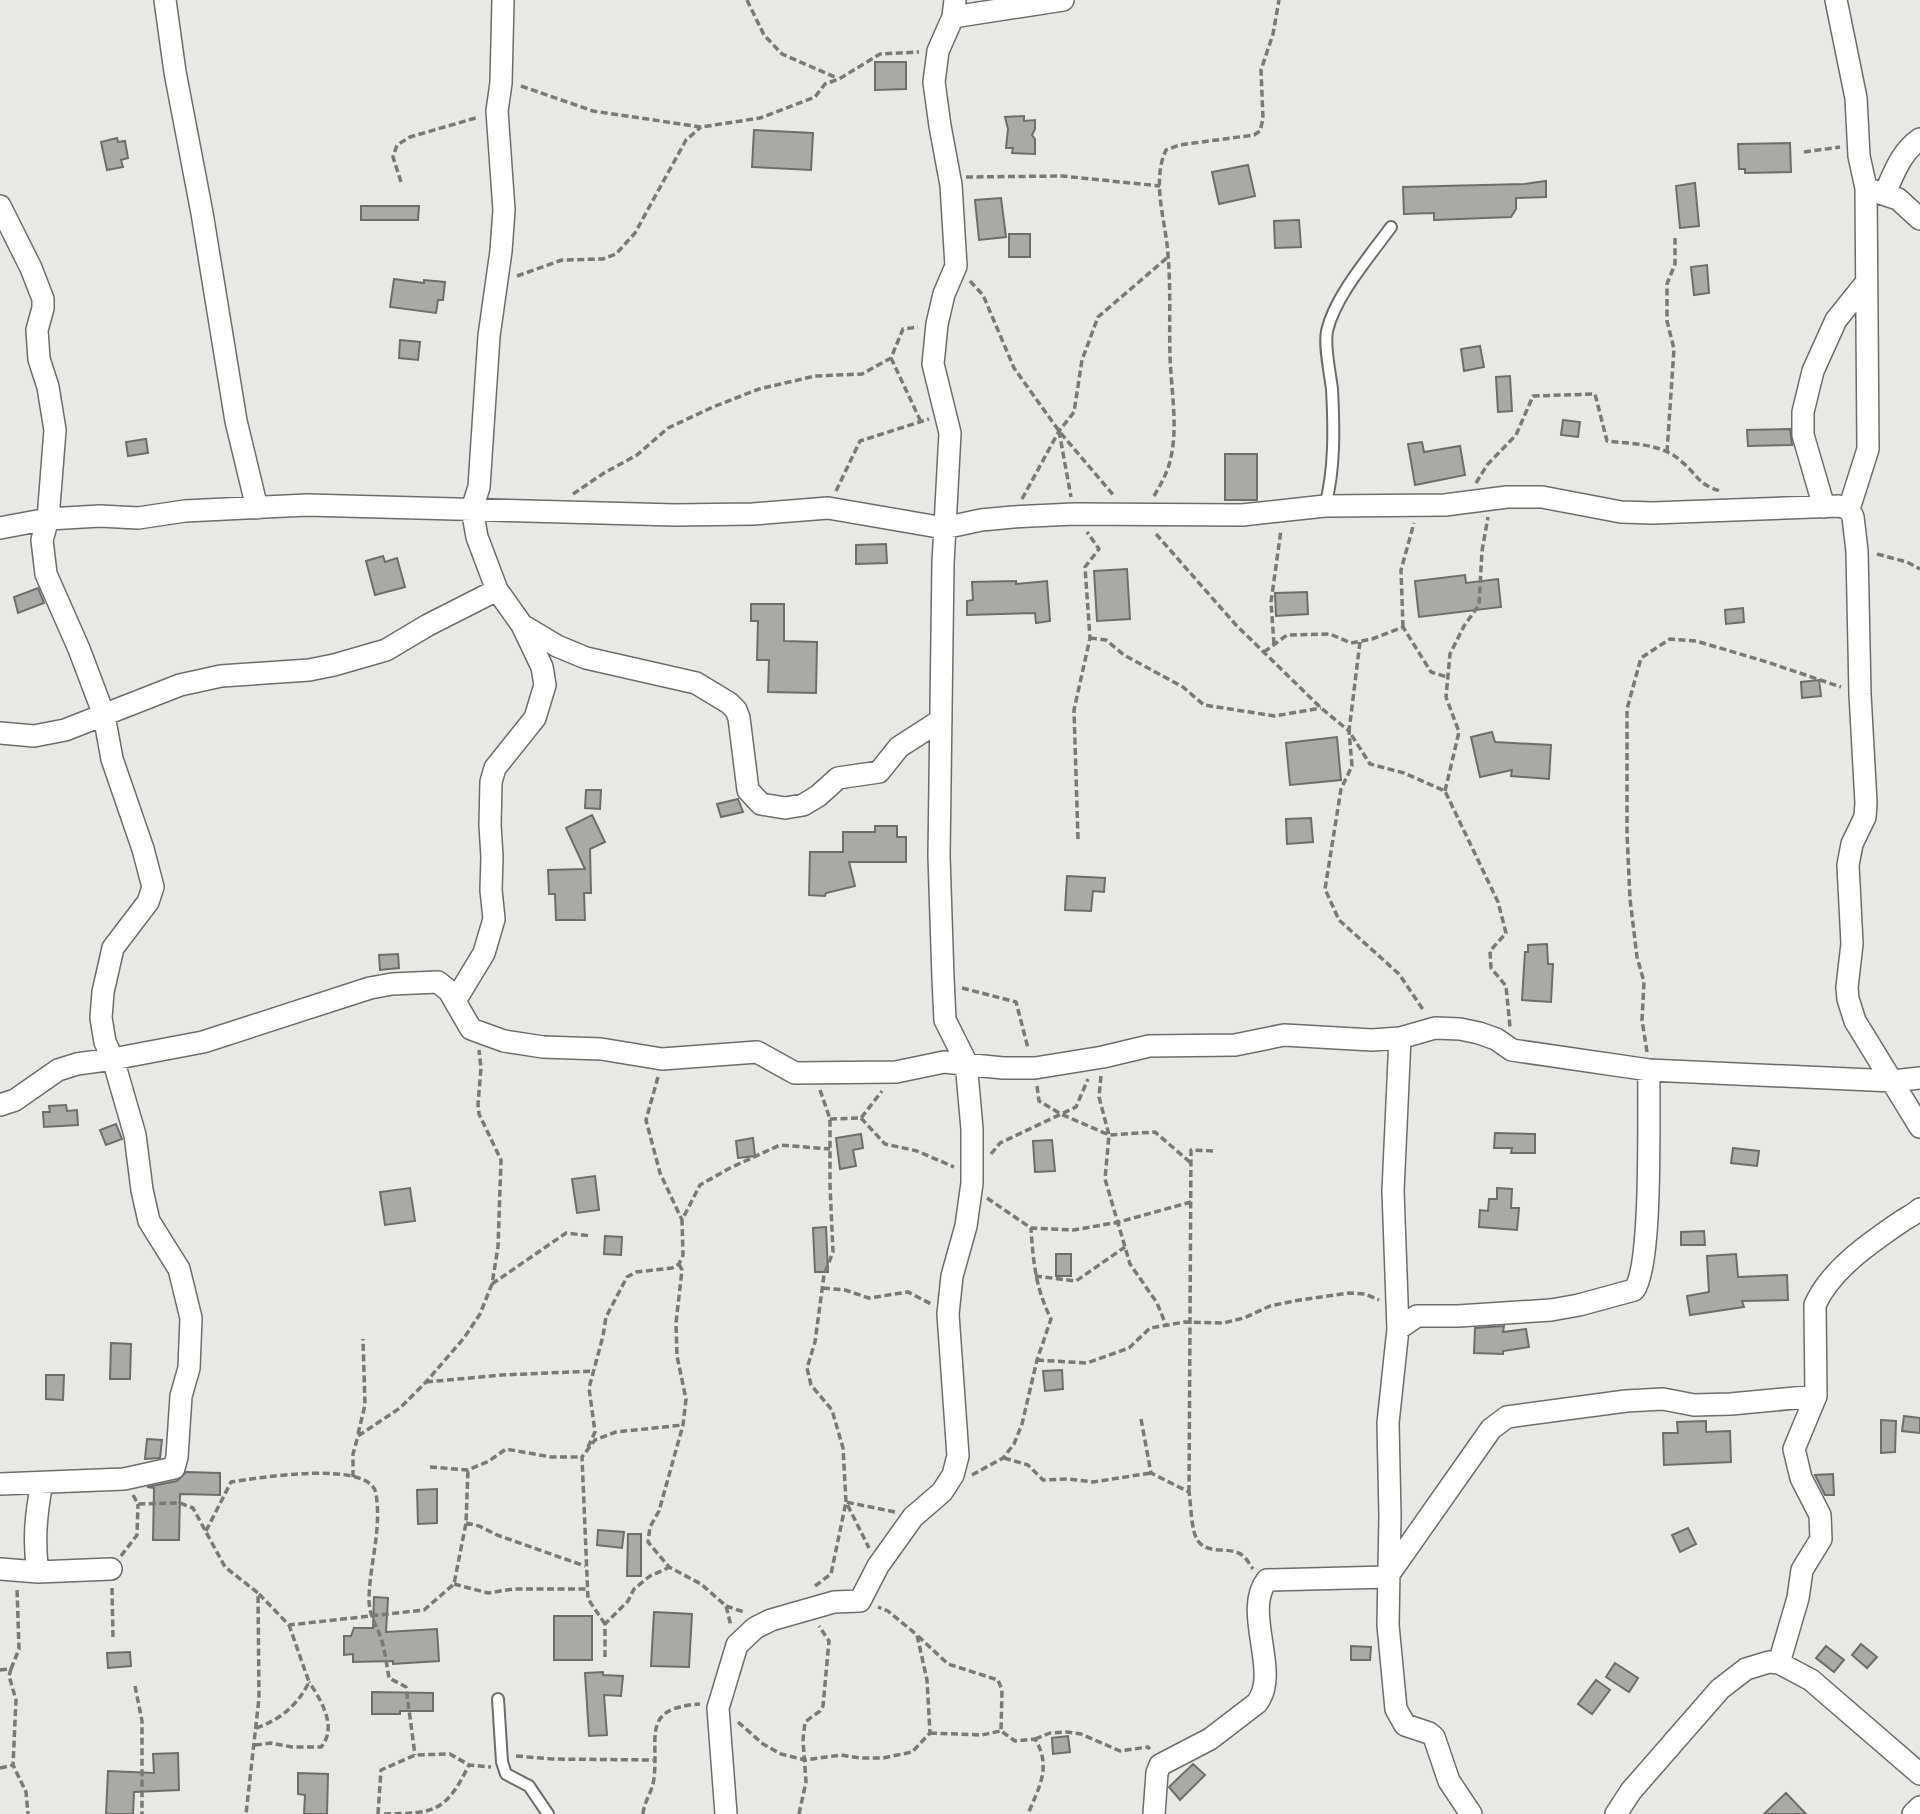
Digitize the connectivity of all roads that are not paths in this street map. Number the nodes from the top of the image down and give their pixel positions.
1 (165, 0) edge
2 (503, 0) edge
3 (1063, 0) edge
4 (1836, 0) edge
5 (954, 8) edge
6 (1920, 139) edge
7 (1875, 191) junction
8 (0, 206) edge
9 (1920, 219) edge
10 (1391, 227) dead end
11 (1865, 284) junction
12 (1325, 506) junction
13 (1824, 506) junction
14 (257, 508) junction
15 (472, 509) junction
16 (1849, 509) junction
17 (48, 519) junction
18 (0, 527) edge
19 (944, 528) junction
20 (497, 590) junction
21 (522, 625) junction
22 (104, 715) junction
23 (941, 719) junction
24 (0, 733) edge
25 (455, 1000) junction
26 (1401, 1038) junction
27 (113, 1059) junction
28 (966, 1062) junction
29 (1649, 1070) junction
30 (1920, 1078) edge
31 (1893, 1081) junction
32 (0, 1105) edge
33 (1920, 1127) edge
34 (1920, 1209) edge
35 (1398, 1329) junction
36 (1816, 1396) junction
37 (42, 1483) junction
38 (0, 1484) edge
39 (111, 1569) road end
40 (18, 1571) edge
41 (1387, 1577) junction
42 (1779, 1663) junction
43 (498, 1699) dead end
44 (1920, 1774) edge
45 (1920, 1807) edge
46 (1159, 1810) edge
47 (548, 1814) edge
48 (726, 1814) edge
49 (1471, 1814) edge
50 (1616, 1814) edge
51 (1913, 1814) edge

1 - 14 street
2 - 15 street
3 - 5 street
4 - 7 street
5 - 19 street
6 - 7 street
7 - 9 street
7 - 11 street
8 - 17 street
10 - 12 lane
11 - 13 street
11 - 16 street
12 - 13 street
12 - 19 street
13 - 16 street
14 - 15 street
14 - 17 street
15 - 19 street
15 - 20 street
16 - 31 street
17 - 18 street
17 - 22 street
19 - 23 street
20 - 21 street
20 - 22 street
21 - 23 street
21 - 25 street
22 - 24 street
22 - 27 street
23 - 28 street
25 - 27 street
25 - 28 street
26 - 28 street
26 - 29 street
26 - 35 street
27 - 32 street
27 - 37 street
28 - 48 street
29 - 31 street
29 - 35 street
30 - 31 street
31 - 33 street
34 - 36 street
35 - 41 street
36 - 41 street
36 - 42 street
37 - 38 street
37 - 40 street
39 - 40 street
41 - 46 street
41 - 49 street
42 - 44 street
42 - 50 street
43 - 47 lane
45 - 51 street

